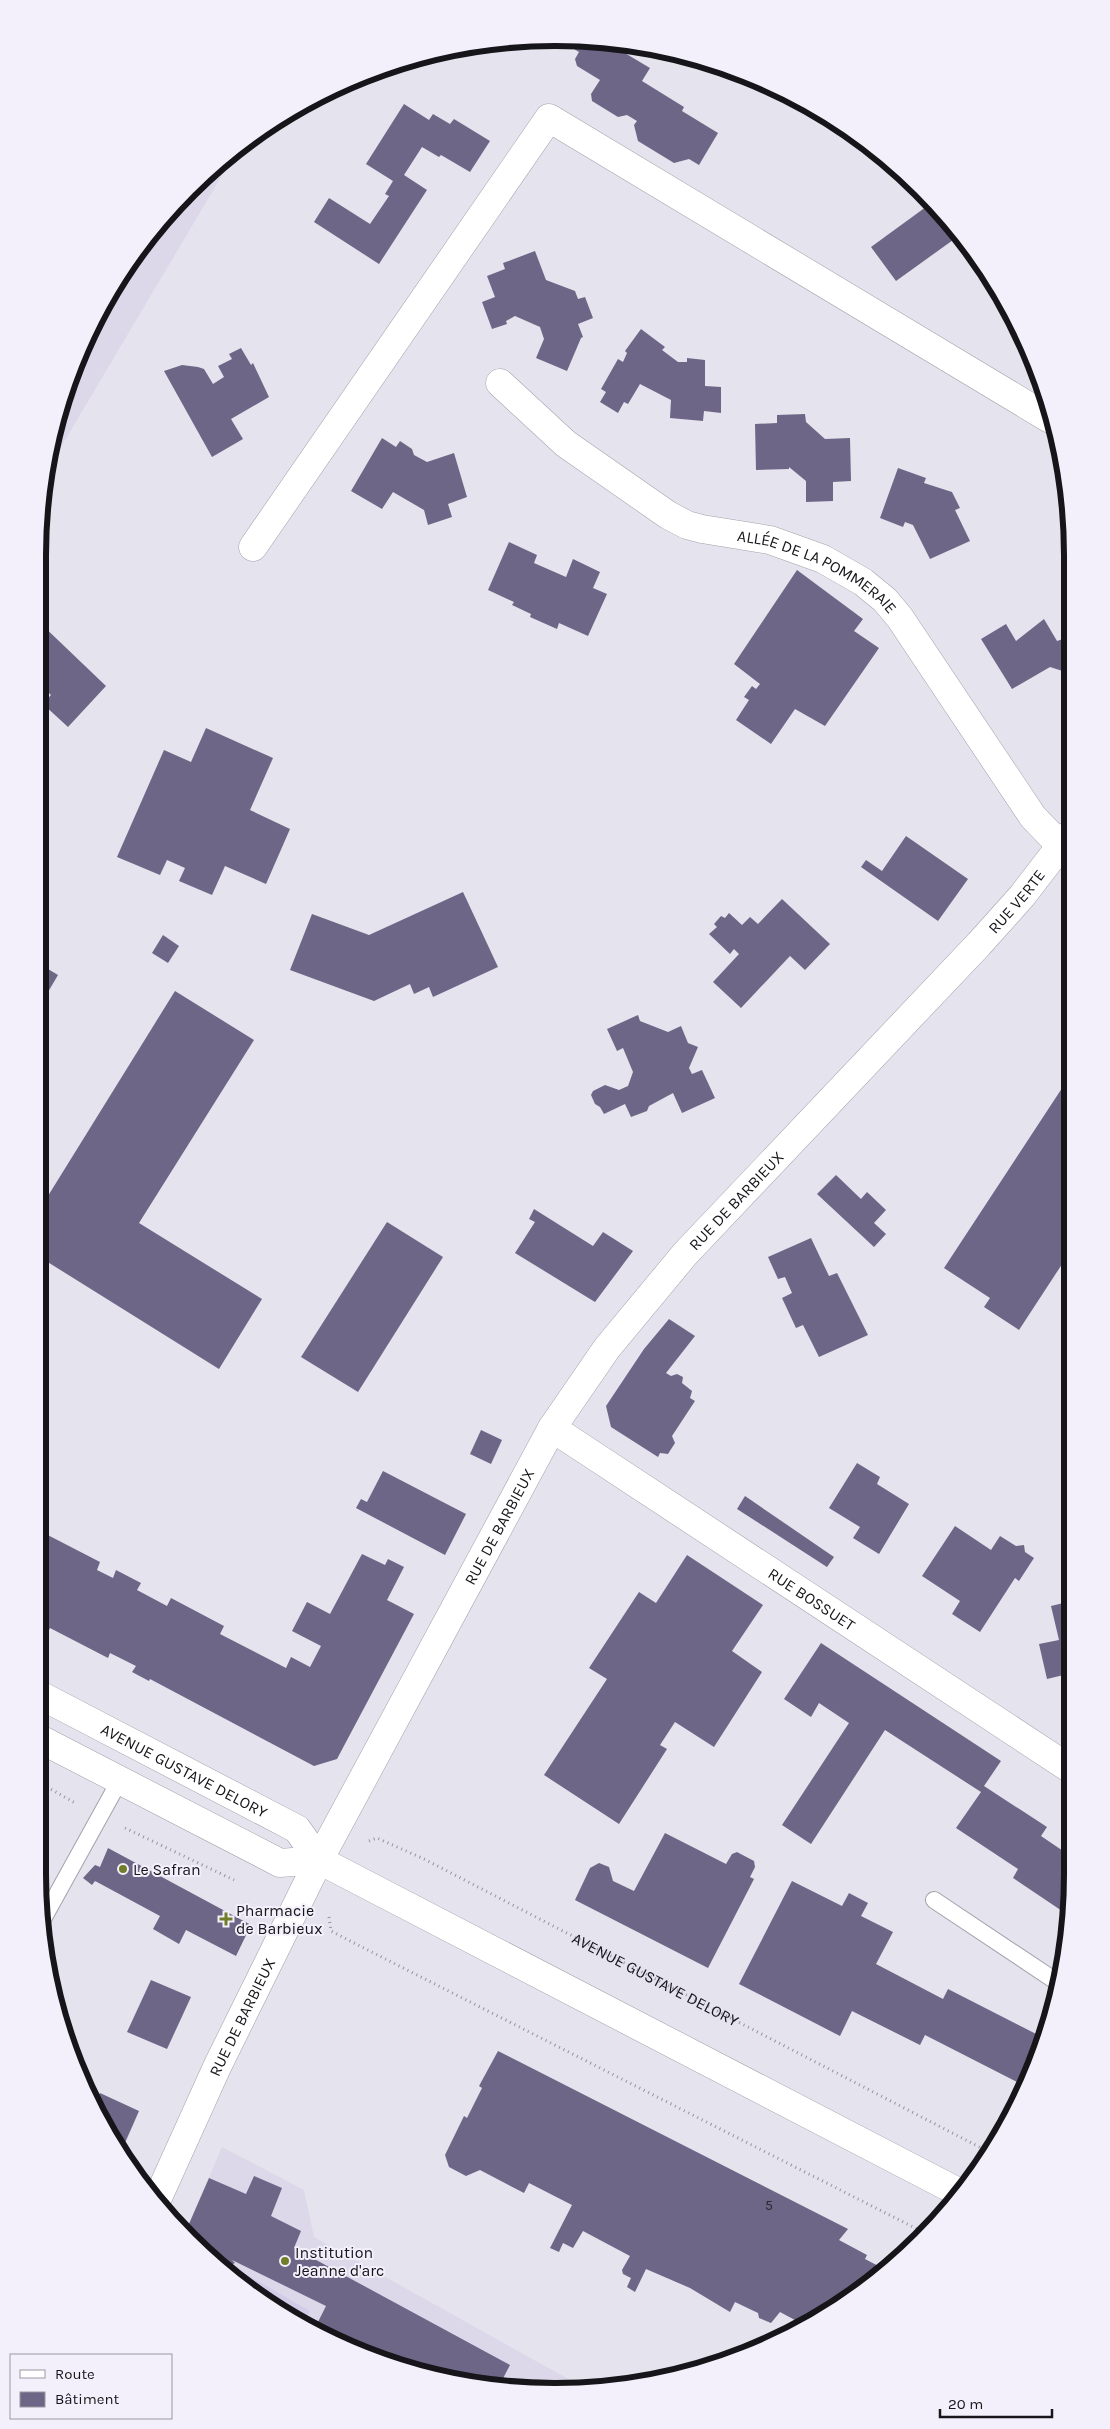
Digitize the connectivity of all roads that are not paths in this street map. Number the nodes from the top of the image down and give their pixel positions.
1 (500, 383) dead end
2 (1044, 415) edge
3 (253, 547) dead end
4 (1064, 839) edge
5 (1064, 841) edge
6 (979, 944) joint
7 (552, 1428) junction
8 (46, 1698) edge
9 (46, 1742) edge
10 (1064, 1765) edge
11 (120, 1780) junction
12 (319, 1860) junction
13 (934, 1900) dead end
14 (47, 1911) edge
15 (1053, 1979) edge
16 (954, 2190) edge
17 (160, 2194) edge

1 - 4 street, ALLÉE DE LA POMMERAIE
2 - 3 street
5 - 6 street, RUE VERTE
6 - 7 street, RUE DE BARBIEUX
7 - 10 street, RUE BOSSUET
7 - 12 street, RUE DE BARBIEUX
8 - 12 street, AVENUE GUSTAVE DELORY
9 - 11 street
11 - 12 street
11 - 14 lane
12 - 16 street, AVENUE GUSTAVE DELORY
12 - 17 street, RUE DE BARBIEUX
13 - 15 lane

